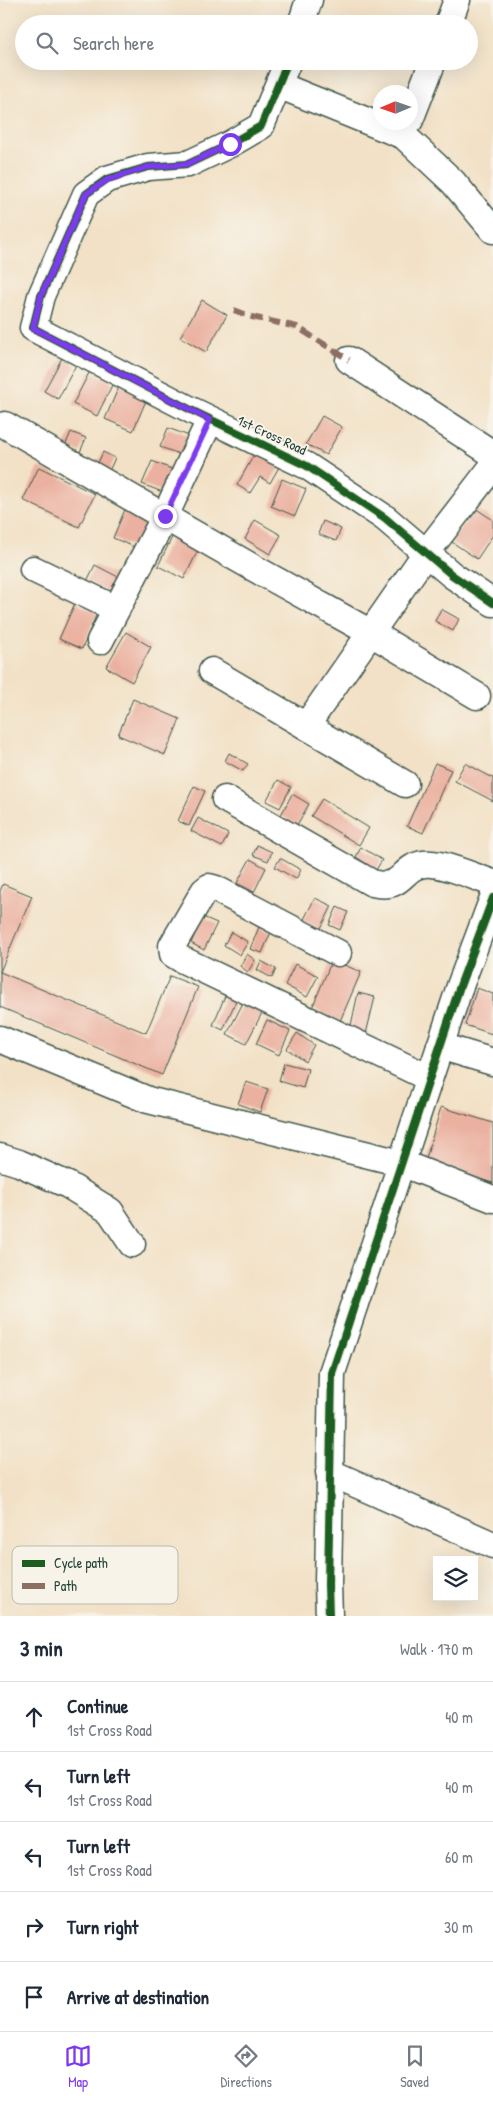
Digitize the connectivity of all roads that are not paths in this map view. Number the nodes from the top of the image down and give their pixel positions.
1 (309, 0) edge
2 (457, 0) edge
3 (304, 15) edge
4 (451, 15) edge
5 (284, 70) edge
6 (430, 70) edge
7 (288, 89) dead end
8 (418, 100) edge
9 (373, 115) edge
10 (411, 130) edge
11 (493, 230) edge
12 (348, 360) dead end
13 (210, 420) junction
14 (5, 426) dead end
15 (493, 454) edge
16 (493, 466) edge
17 (165, 516) junction
18 (426, 553) junction
19 (32, 569) dead end
20 (493, 603) edge
21 (116, 609) junction
22 (371, 633) junction
23 (100, 641) dead end
24 (212, 671) dead end
25 (478, 696) dead end
26 (306, 726) junction
27 (405, 784) dead end
28 (225, 800) dead end
29 (493, 883) edge
30 (493, 898) edge
31 (486, 940) edge
32 (338, 953) dead end
33 (0, 1039) edge
34 (440, 1046) junction
35 (493, 1062) edge
36 (429, 1078) junction
37 (0, 1157) edge
38 (401, 1163) junction
39 (493, 1199) edge
40 (132, 1244) dead end
41 (329, 1472) junction
42 (493, 1545) edge
43 (329, 1616) edge

1 - 3 street
2 - 4 street
5 - 13 street, 1st Cross Road
6 - 8 street
7 - 9 street
10 - 11 street
12 - 15 street
13 - 17 street
13 - 18 street, 1st Cross Road
14 - 17 street
16 - 18 street
17 - 21 street
17 - 22 street
18 - 20 street, 1st Cross Road
18 - 22 street
19 - 21 street
21 - 23 street
22 - 25 street
22 - 26 street
24 - 26 street
26 - 27 street
28 - 29 street
30 - 31 street
31 - 34 street
32 - 36 street
33 - 38 street
34 - 35 street
34 - 36 street
36 - 38 street
37 - 40 street
38 - 39 street
38 - 41 street
41 - 42 street
41 - 43 street

